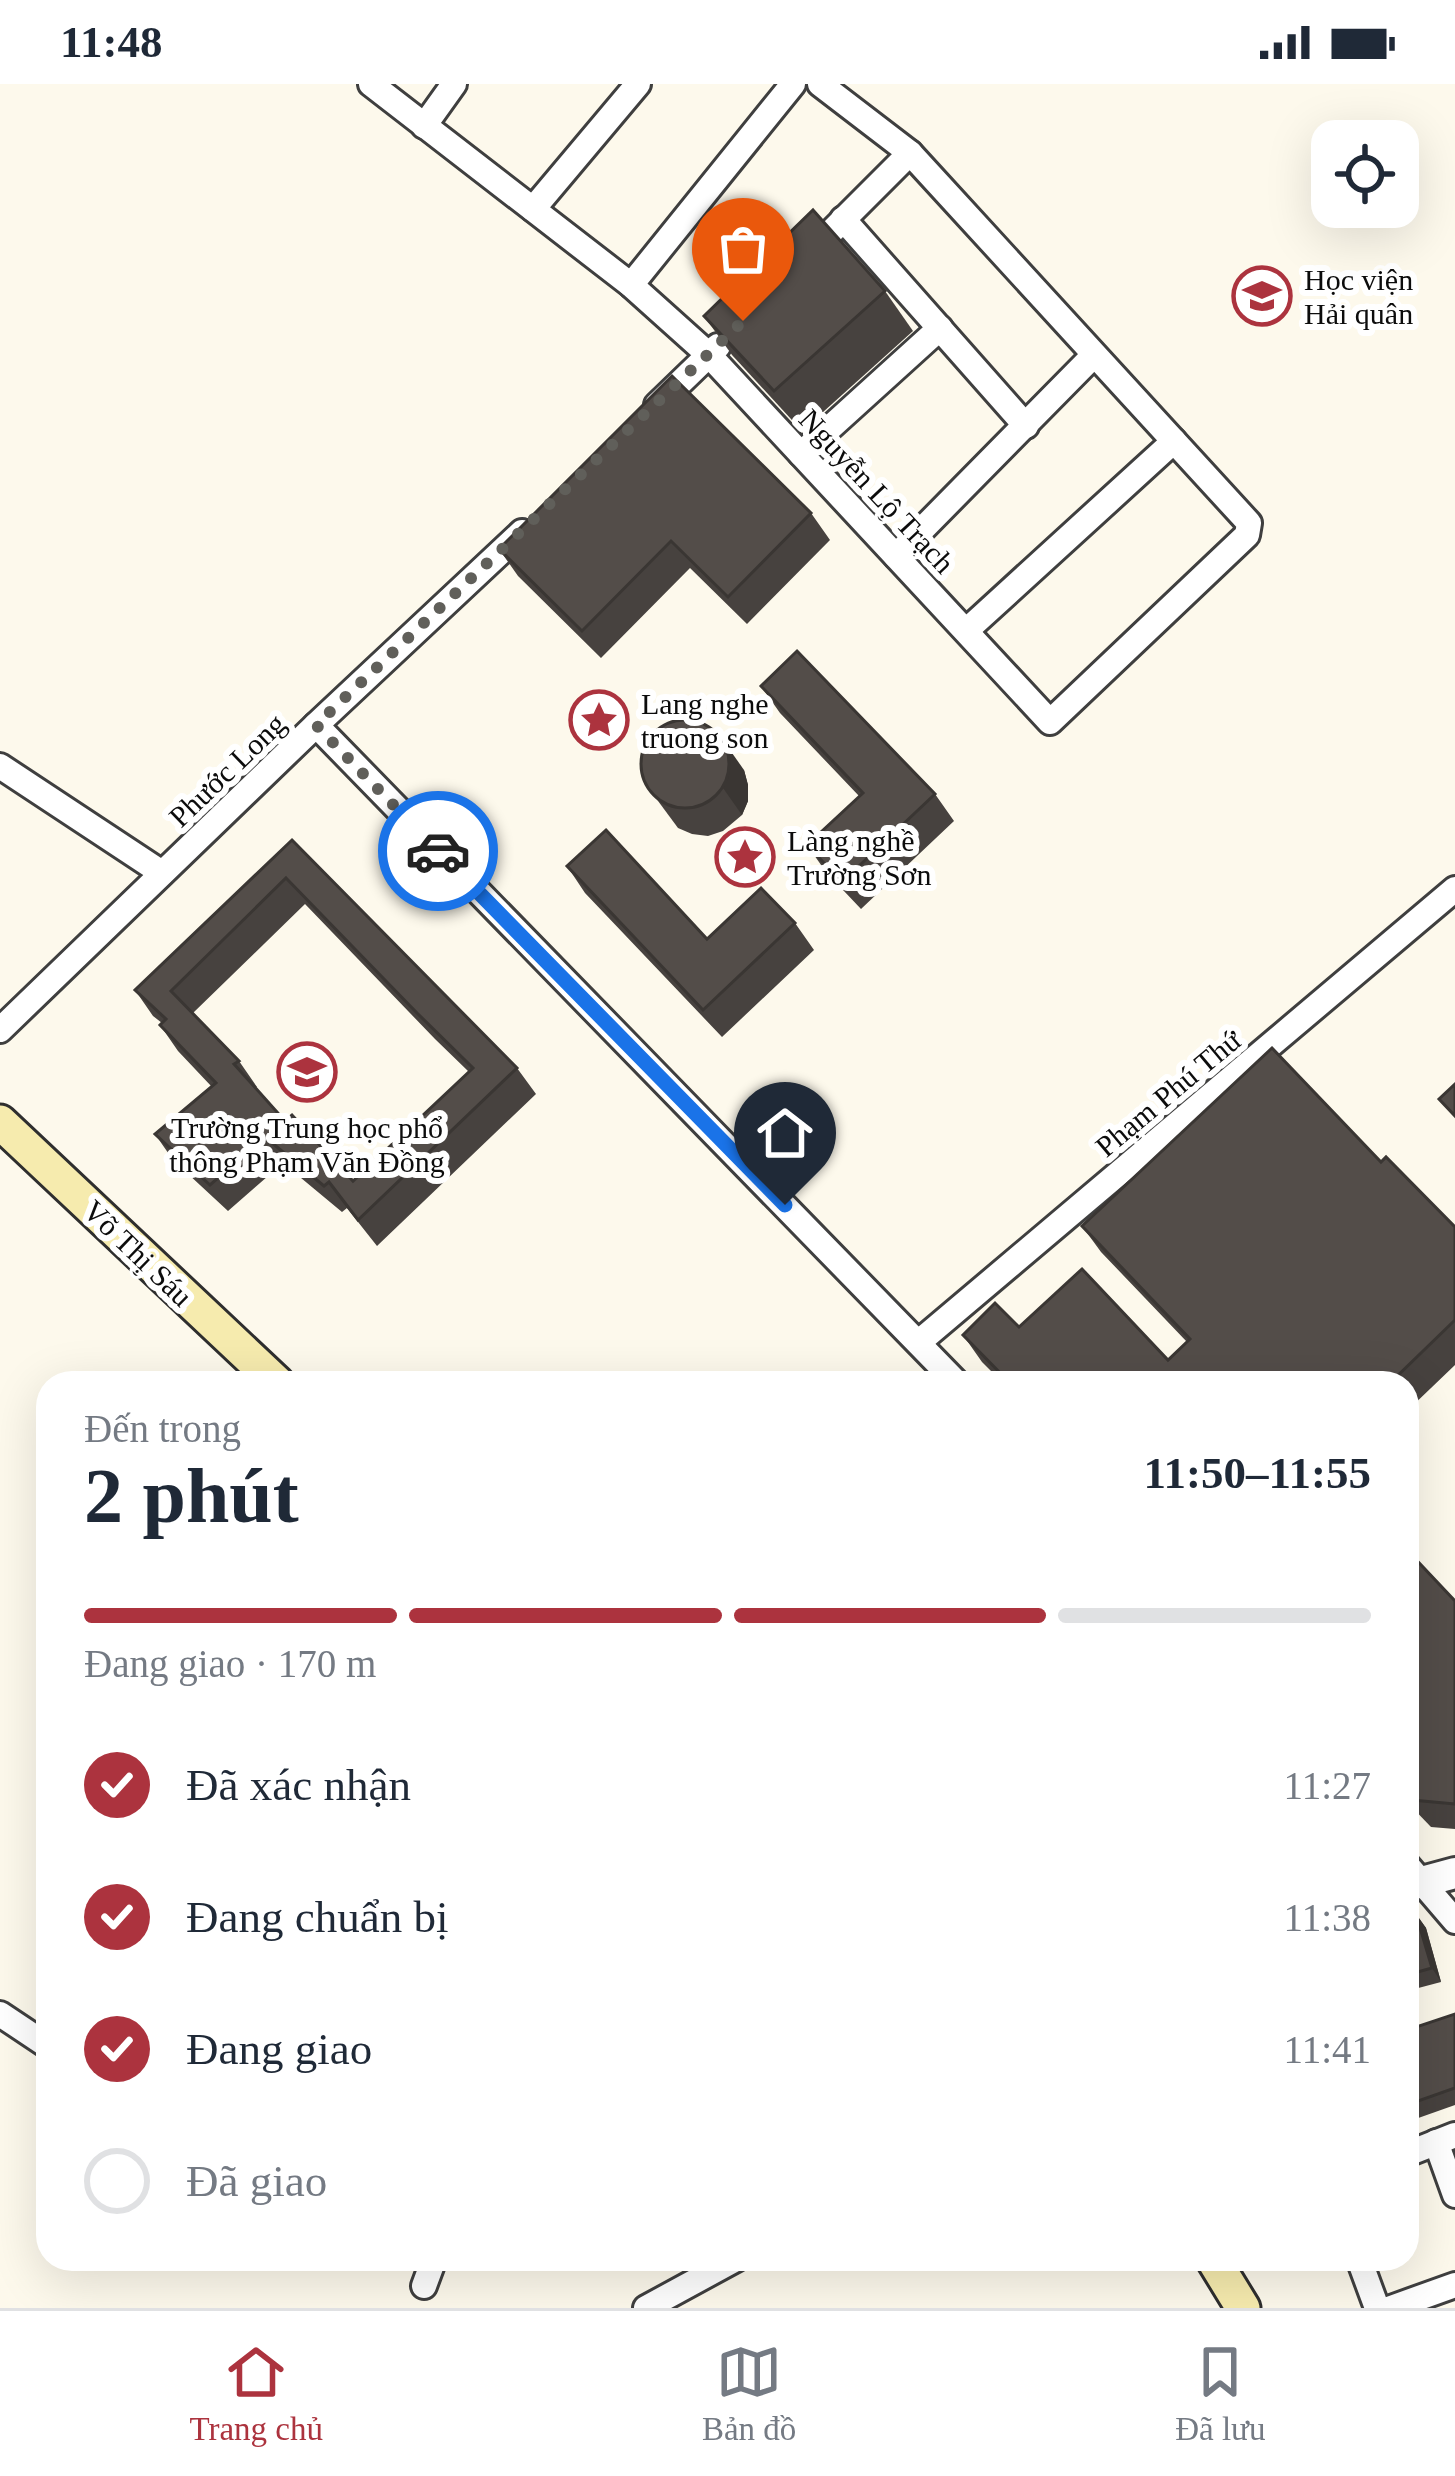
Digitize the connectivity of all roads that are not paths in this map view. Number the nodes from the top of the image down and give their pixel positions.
1 (370, 84) edge
2 (454, 84) edge
3 (638, 84) edge
4 (793, 84) edge
5 (820, 84) edge
6 (424, 126) junction
7 (910, 152) junction
8 (533, 209) junction
9 (843, 220) junction
10 (793, 271) edge
11 (632, 286) junction
12 (743, 321) edge
13 (940, 328) junction
14 (710, 356) junction
15 (1093, 356) junction
16 (641, 420) edge
17 (1026, 426) junction
18 (1174, 441) junction
19 (801, 454) junction
20 (538, 517) edge
21 (896, 556) junction
22 (967, 630) junction
23 (316, 725) junction
24 (0, 766) edge
25 (162, 874) junction
26 (1455, 890) edge
27 (0, 1030) edge
28 (0, 1122) edge
29 (919, 1342) junction
30 (264, 1371) edge
31 (946, 1371) edge
32 (1455, 1873) edge
33 (1419, 1876) edge
34 (1419, 1884) edge
35 (1455, 1921) edge
36 (0, 2014) edge
37 (36, 2038) edge
38 (1446, 2139) edge
39 (1455, 2195) edge
40 (430, 2271) edge
41 (714, 2271) edge
42 (1220, 2271) edge
43 (1363, 2271) edge
44 (1455, 2285) edge
45 (424, 2286) dead end
46 (646, 2308) edge
47 (1243, 2308) edge
48 (1377, 2308) edge
49 (1391, 2308) edge

1 - 6 street, Nguyễn Lộ Trạch
2 - 6 street
3 - 8 street
4 - 11 street
5 - 7 street
6 - 8 street, Nguyễn Lộ Trạch
7 - 9 street
7 - 15 street
8 - 11 street, Nguyễn Lộ Trạch
9 - 10 street
9 - 13 street
11 - 14 street, Nguyễn Lộ Trạch
12 - 14 street
13 - 17 street
13 - 19 street
14 - 16 street
14 - 19 street, Nguyễn Lộ Trạch
15 - 17 street
15 - 18 street
17 - 21 street
18 - 22 street
18 - 22 street, Nguyễn Lộ Trạch
19 - 21 street, Nguyễn Lộ Trạch
20 - 23 street, Phước Long
21 - 22 street, Nguyễn Lộ Trạch
23 - 25 street, Phước Long
23 - 29 street
24 - 25 street
25 - 27 street, Phước Long
26 - 29 street, Phạm Phú Thứ
28 - 30 main road, Võ Thị Sáu
29 - 31 street
32 - 33 street
34 - 35 street
36 - 37 street
38 - 39 street
40 - 45 street
41 - 46 street
42 - 47 main road
43 - 48 street
44 - 49 street

